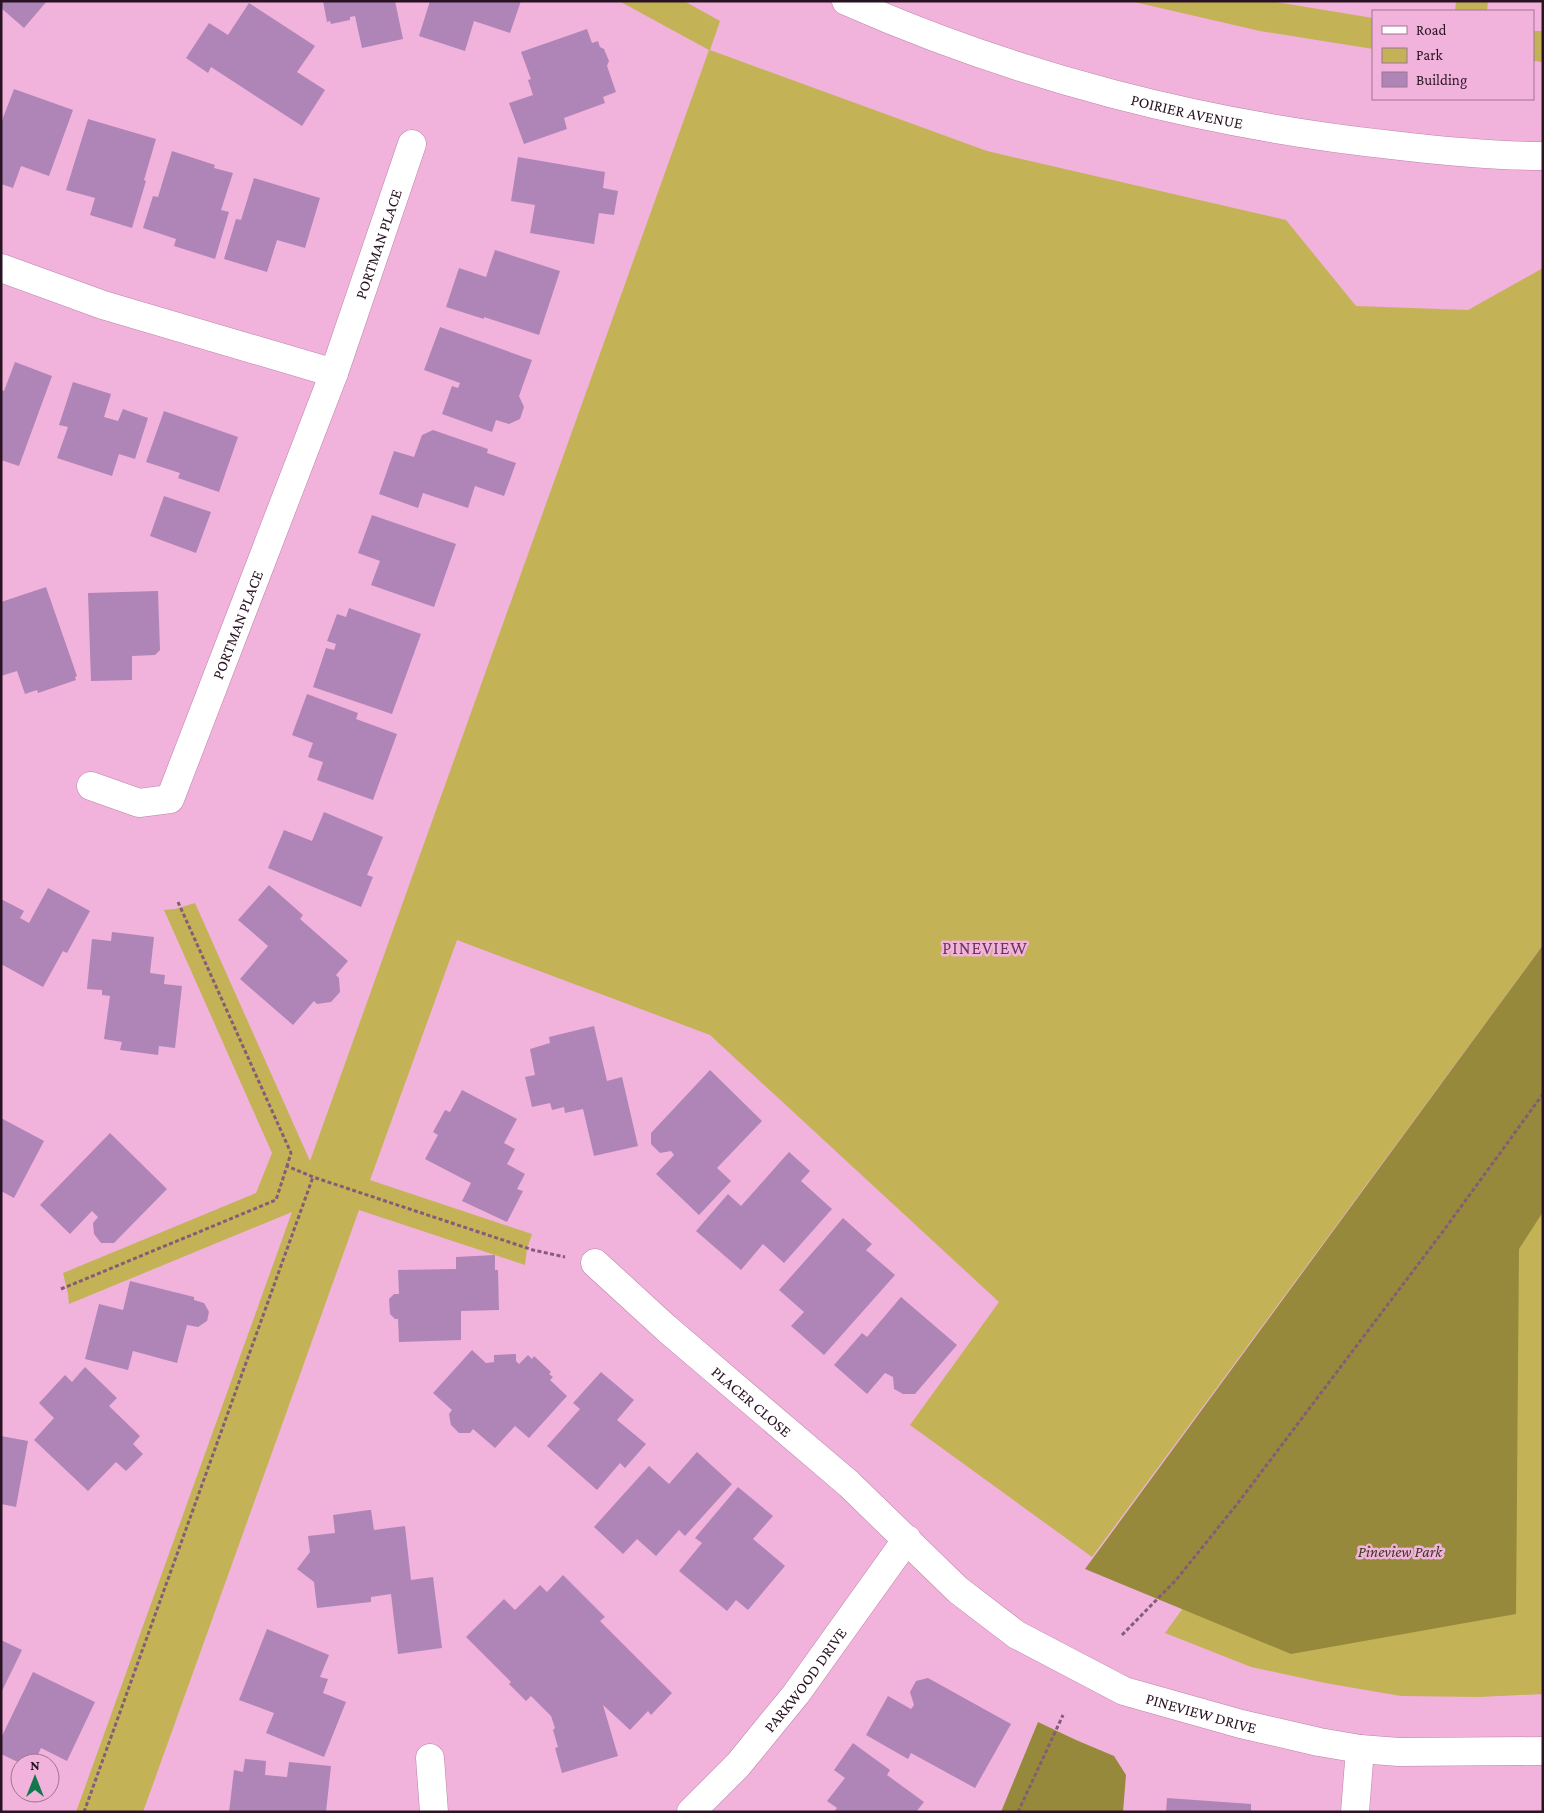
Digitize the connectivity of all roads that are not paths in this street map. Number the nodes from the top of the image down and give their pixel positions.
1 (846, 1) edge
2 (412, 144) dead end
3 (1543, 156) edge
4 (1, 268) edge
5 (334, 373) junction
6 (91, 786) dead end
7 (595, 1263) road end
8 (907, 1540) junction
9 (1360, 1749) junction
10 (1543, 1752) edge
11 (430, 1758) dead end
12 (434, 1812) edge
13 (692, 1812) edge
14 (1354, 1812) edge

1 - 3 street, POIRIER AVENUE
2 - 5 street, PORTMAN PLACE
4 - 5 street
5 - 6 street, PORTMAN PLACE
7 - 8 street, PLACER CLOSE
8 - 9 street, PINEVIEW DRIVE
8 - 13 street, PARKWOOD DRIVE
9 - 10 street, PINEVIEW DRIVE
9 - 14 street
11 - 12 street

